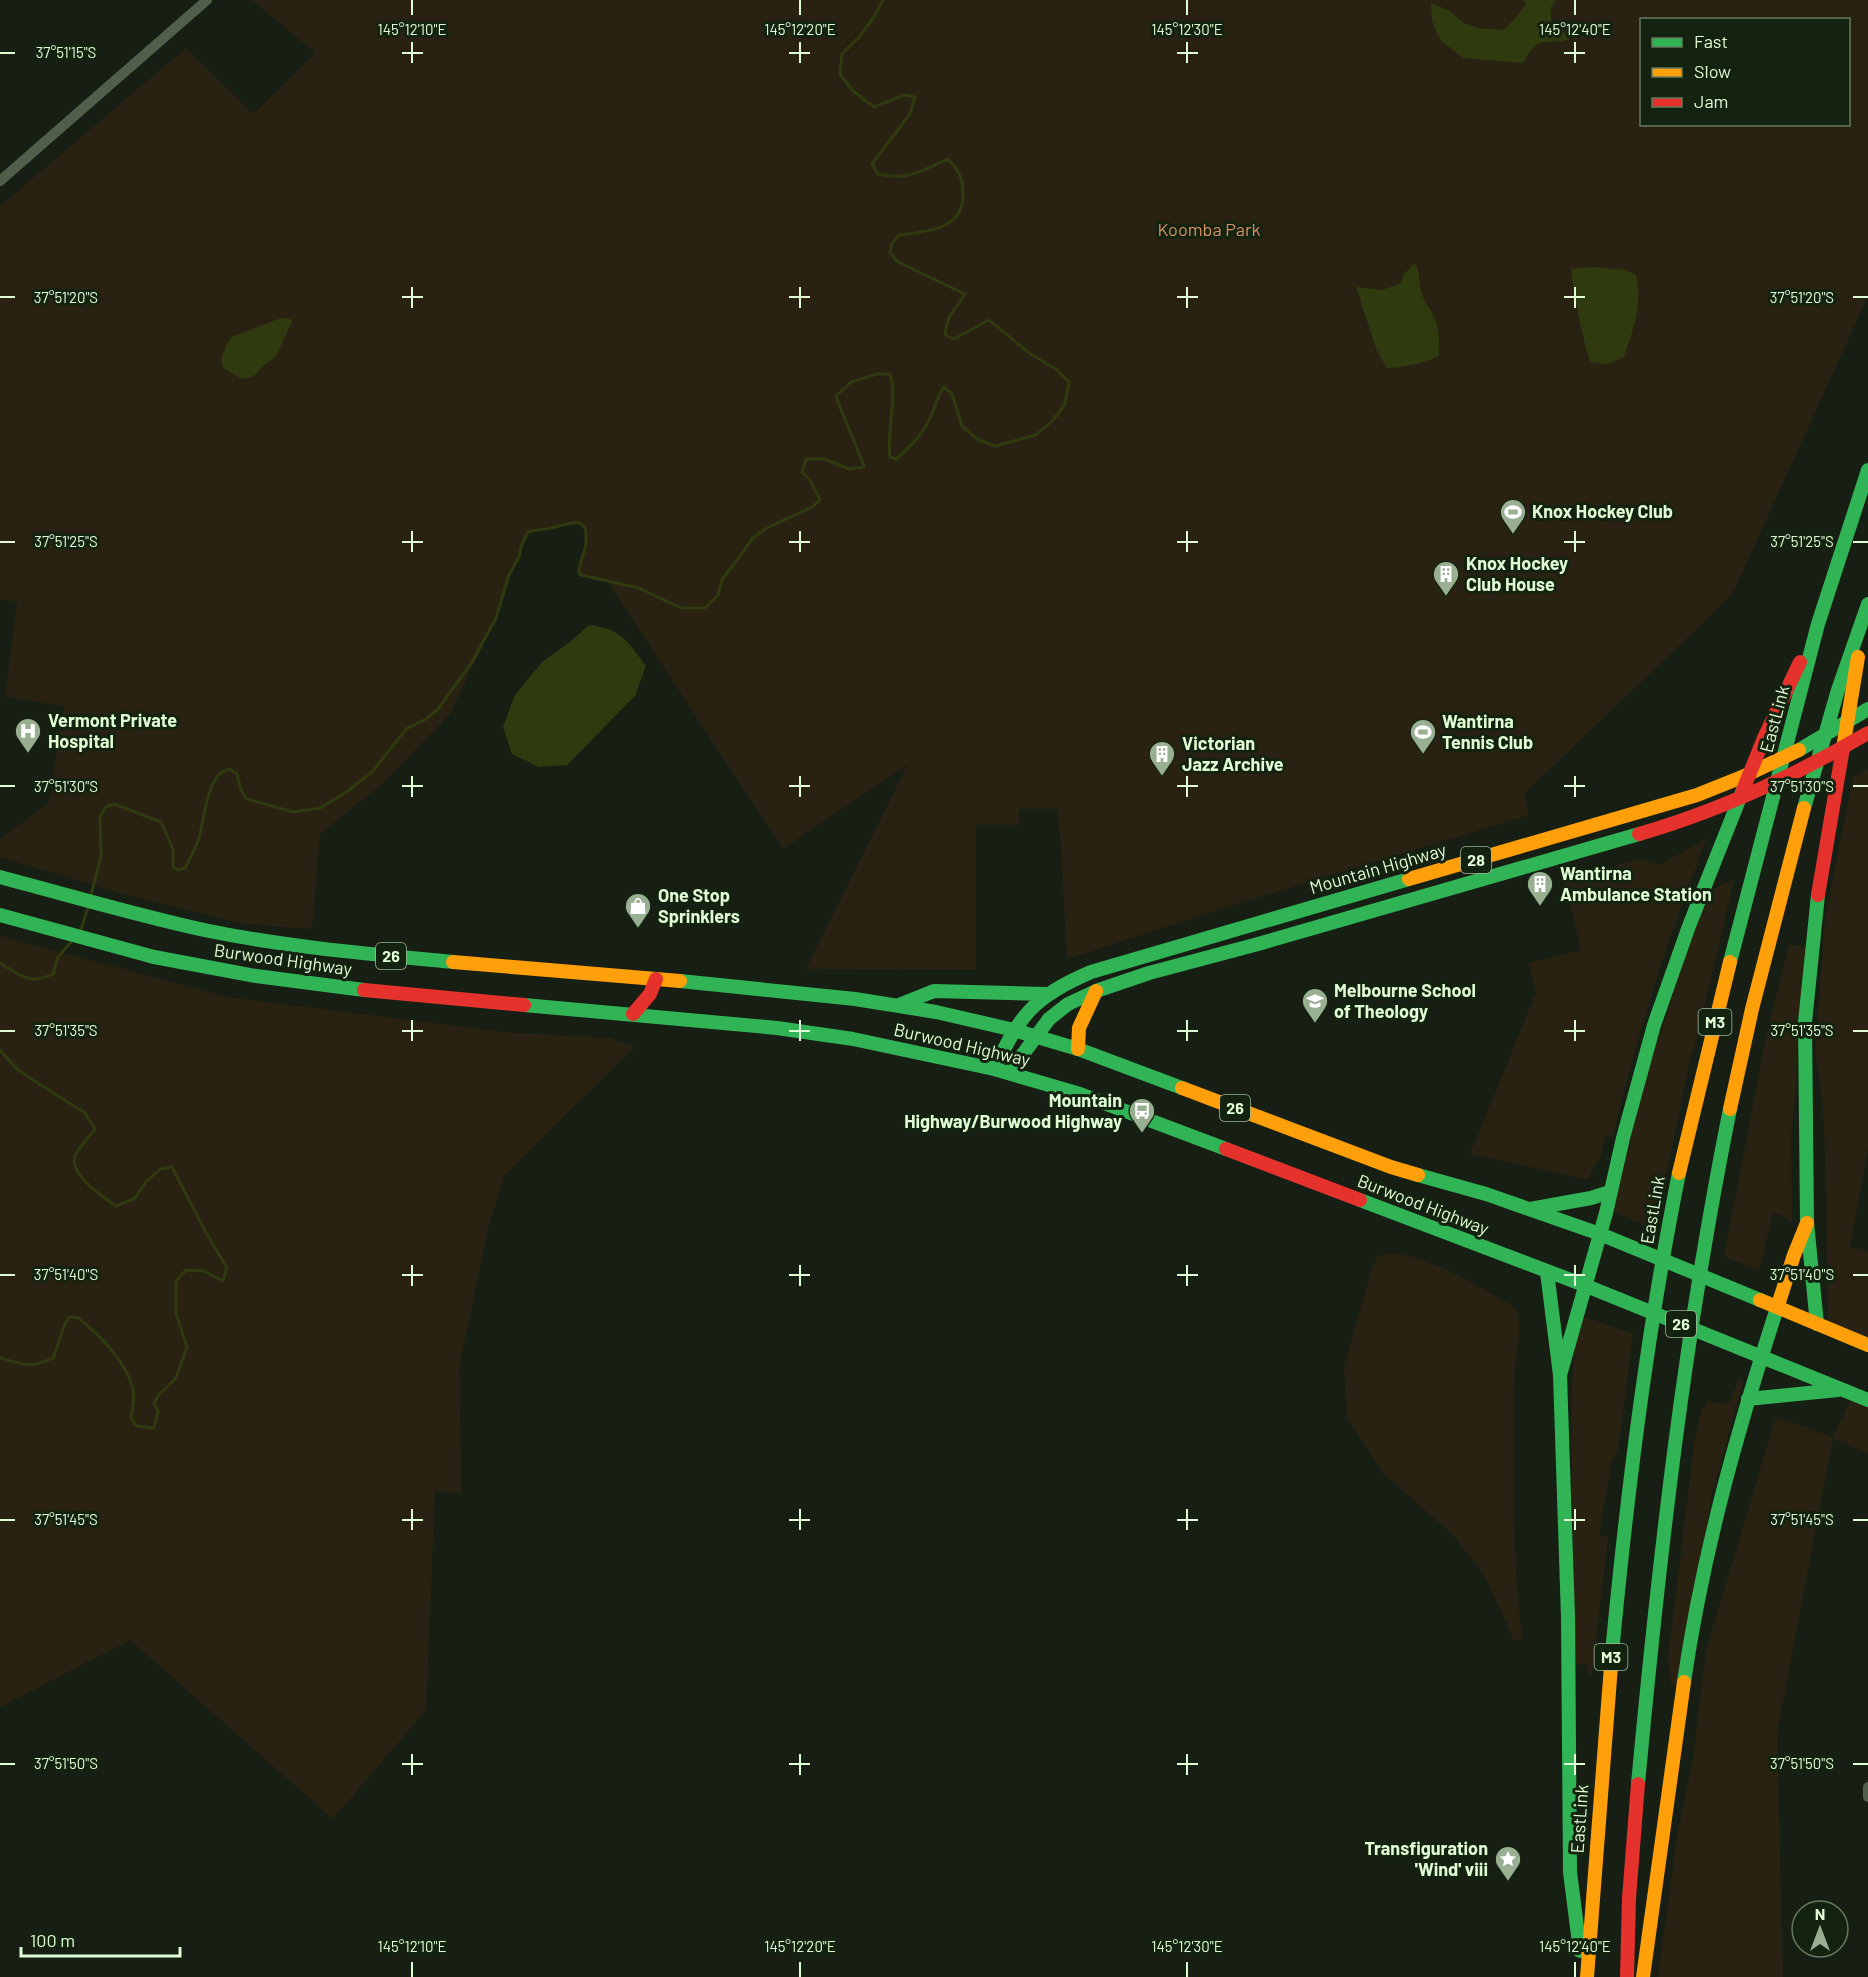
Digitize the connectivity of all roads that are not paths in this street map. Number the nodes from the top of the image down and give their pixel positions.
1 (207, 0) edge
2 (0, 181) edge
3 (1868, 470) edge
4 (1868, 604) edge
5 (1818, 624) junction
6 (1860, 631) junction
7 (1868, 709) edge
8 (1868, 733) edge
9 (0, 877) edge
10 (0, 915) edge
11 (1280, 916) junction
12 (1286, 936) junction
13 (656, 979) junction
14 (1096, 992) junction
15 (1047, 994) junction
16 (899, 1005) junction
17 (633, 1014) junction
18 (1014, 1030) junction
19 (1035, 1036) junction
20 (1078, 1049) junction
21 (994, 1069) junction
22 (1009, 1073) junction
23 (1610, 1192) junction
24 (1528, 1209) junction
25 (1807, 1222) junction
26 (1600, 1234) junction
27 (1547, 1272) junction
28 (1584, 1285) junction
29 (1777, 1307) junction
30 (1816, 1324) junction
31 (1868, 1345) edge
32 (1761, 1357) junction
33 (1560, 1375) junction
34 (1842, 1390) junction
35 (1748, 1399) junction
36 (1868, 1400) edge
37 (1868, 1787) edge
38 (1868, 1797) edge
39 (1585, 1977) edge
40 (1627, 1977) edge
41 (1643, 1977) edge

1 - 2 street
3 - 5 main road, EastLink / M3
4 - 6 main road, M3
5 - 23 main road
5 - 39 main road, EastLink / M3
6 - 25 main road
6 - 40 main road, M3
7 - 11 main road, Mountain Highway / 28
8 - 12 main road, 28
9 - 13 main road, Burwood Highway / 26
10 - 17 main road, Burwood Highway / 26
11 - 12 main road
11 - 15 main road, Mountain Highway / 28
12 - 14 main road, 28
13 - 16 main road, Burwood Highway / 26
13 - 17 main road
14 - 19 main road, 28
14 - 20 main road
15 - 16 main road
15 - 18 main road, Mountain Highway / 28
16 - 18 main road, Burwood Highway / 26
17 - 21 main road, Burwood Highway / 26
18 - 19 main road, Burwood Highway / 26
18 - 21 main road, Mountain Highway / 28
19 - 20 main road, Burwood Highway / 26
19 - 22 main road, 28
20 - 24 main road, Burwood Highway / 26
21 - 22 main road, Burwood Highway / 26
22 - 27 main road, Burwood Highway / 26
23 - 24 main road
23 - 26 main road
24 - 26 main road, Burwood Highway / 26
25 - 29 main road
25 - 30 main road
26 - 28 main road
26 - 29 main road, Burwood Highway / 26
27 - 28 main road, Burwood Highway / 26
27 - 33 main road
28 - 32 main road, Burwood Highway / 26
28 - 33 main road
29 - 30 main road, Burwood Highway / 26
29 - 32 main road
30 - 31 main road, Burwood Highway / 26
32 - 34 main road, Burwood Highway / 26
32 - 35 main road
33 - 39 main road
34 - 35 main road
34 - 36 main road, Burwood Highway / 26
35 - 41 main road
37 - 38 street

